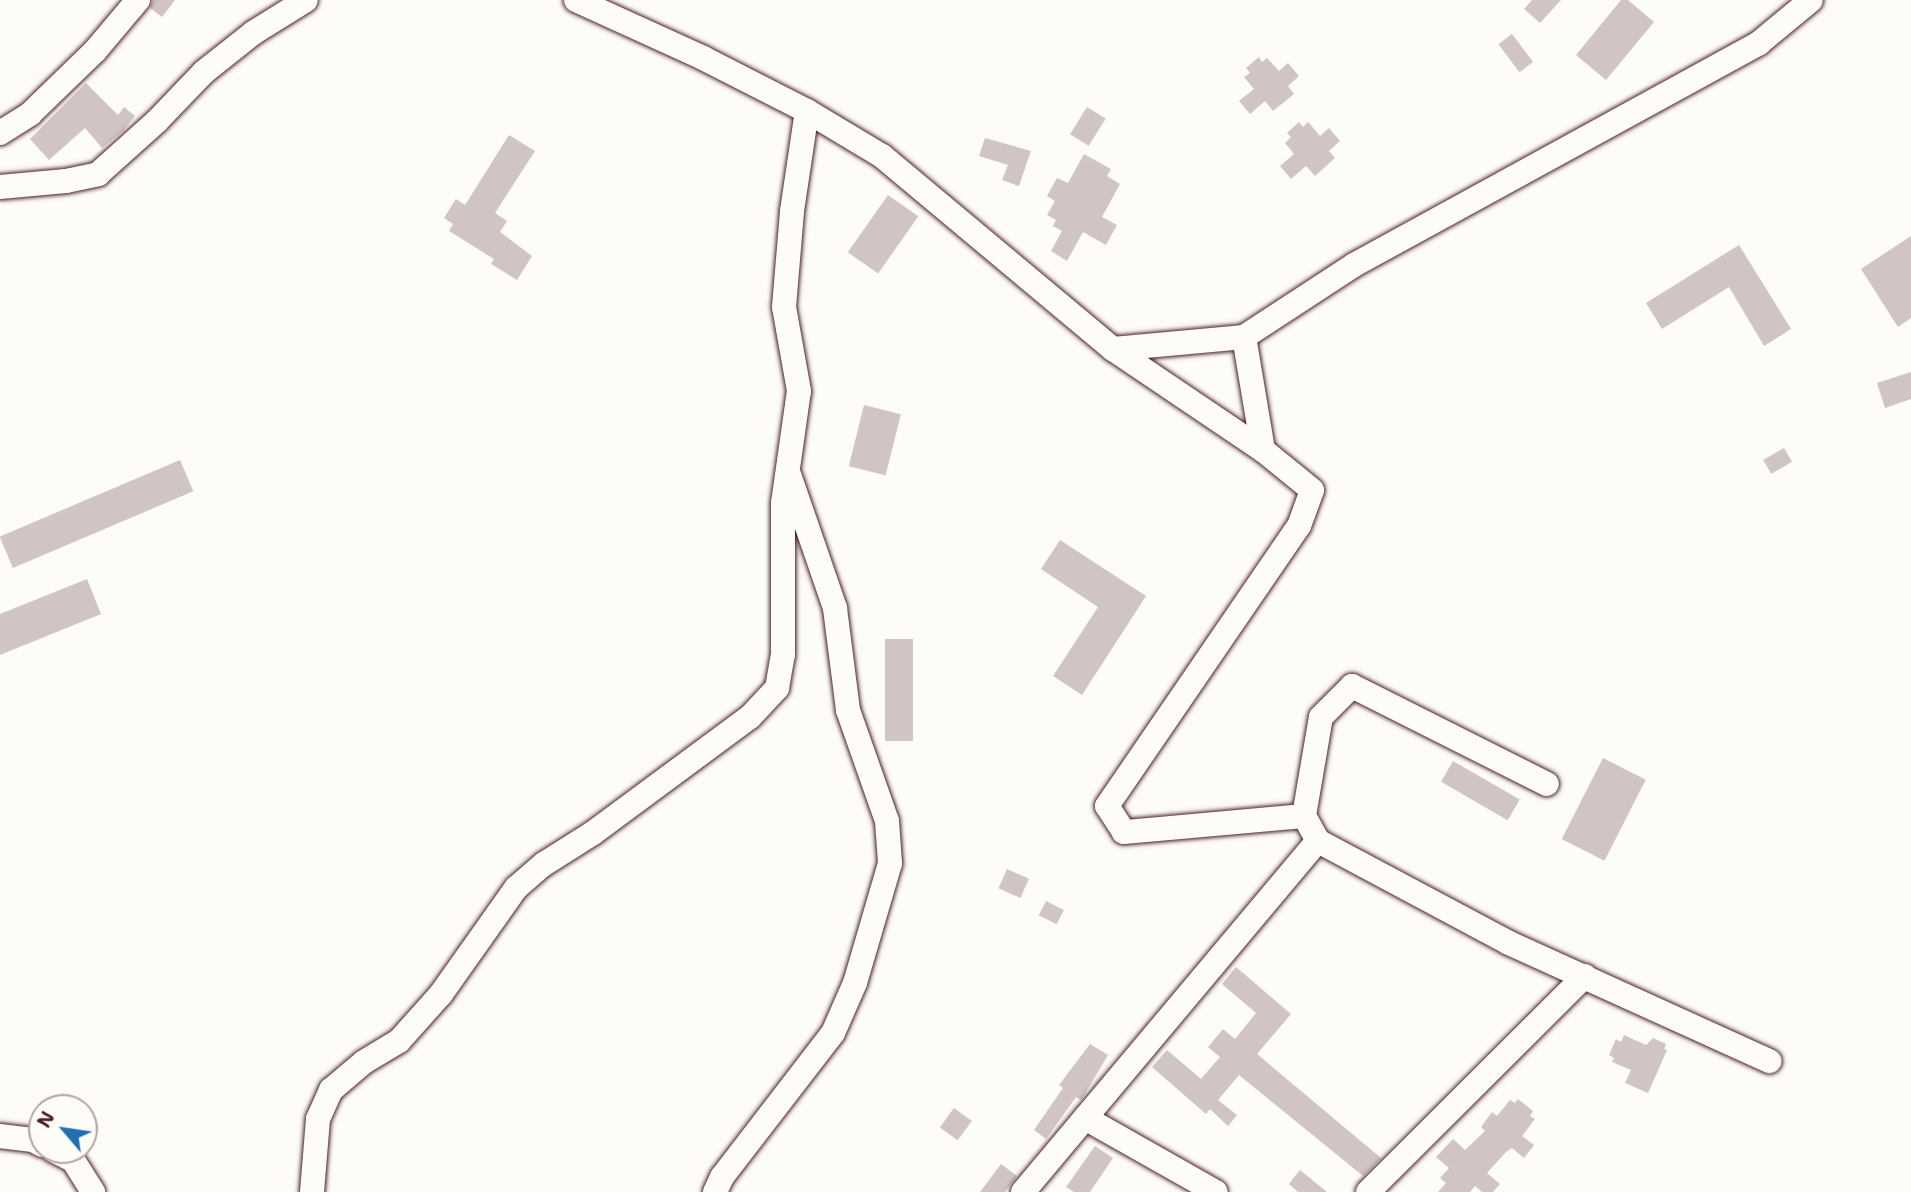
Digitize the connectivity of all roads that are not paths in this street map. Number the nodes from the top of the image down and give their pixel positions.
1 (138, 0) edge
2 (306, 0) edge
3 (576, 0) edge
4 (1811, 0) edge
5 (807, 111) junction
6 (0, 133) edge
7 (0, 187) edge
8 (1244, 337) junction
9 (1113, 349) junction
10 (1263, 450) junction
11 (788, 469) junction
12 (1547, 784) dead end
13 (1304, 816) junction
14 (1318, 841) junction
15 (1585, 975) junction
16 (1769, 1061) dead end
17 (1086, 1118) junction
18 (0, 1136) edge
19 (28, 1139) edge
20 (76, 1164) edge
21 (93, 1192) edge
22 (312, 1192) edge
23 (715, 1192) edge
24 (1023, 1192) edge
25 (1216, 1192) edge
26 (1368, 1192) edge

1 - 6 street
2 - 7 street
3 - 5 street
4 - 8 street
5 - 9 street
5 - 11 street
8 - 9 street
8 - 10 street
9 - 10 street
10 - 13 street
11 - 22 street
11 - 23 street
12 - 13 street
13 - 14 street
14 - 15 street
14 - 17 street
15 - 16 street
15 - 26 street
17 - 24 street
17 - 25 street
18 - 19 street
20 - 21 street

